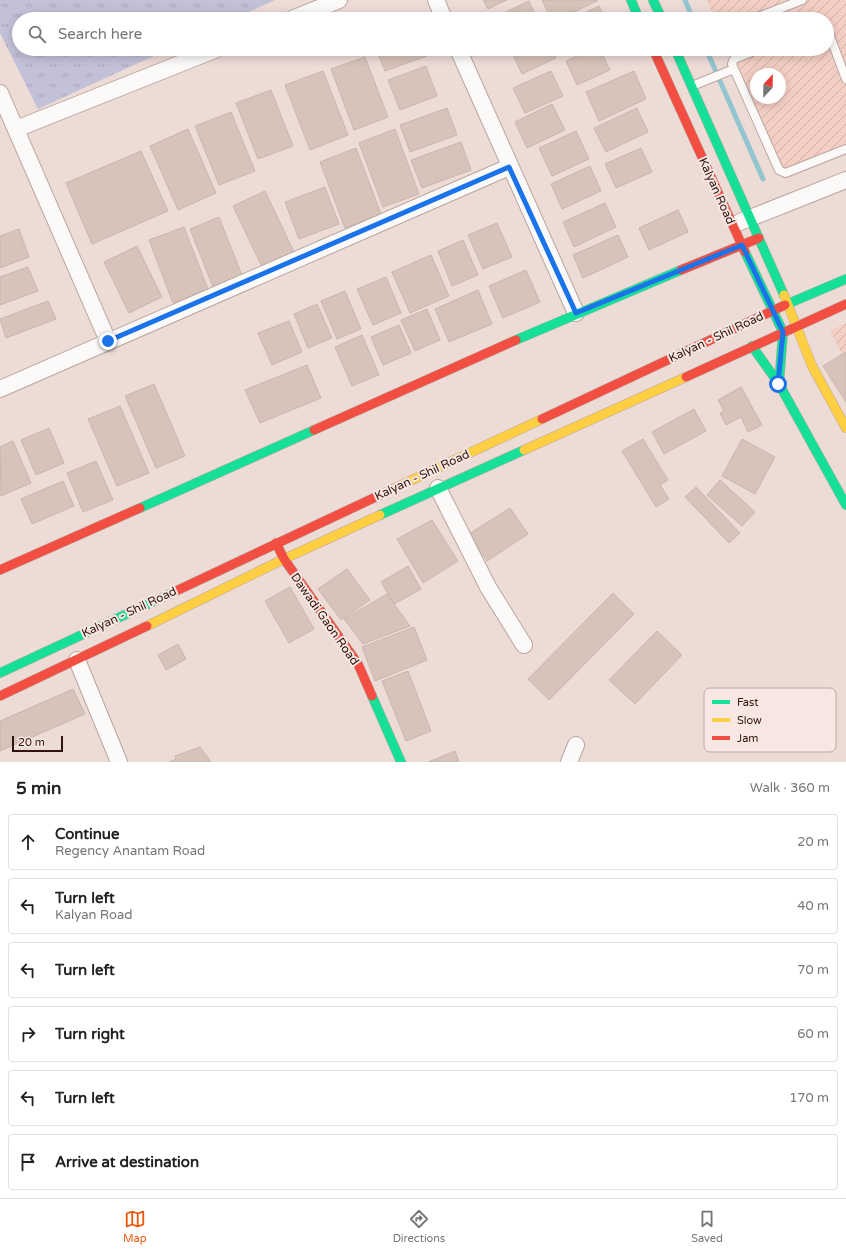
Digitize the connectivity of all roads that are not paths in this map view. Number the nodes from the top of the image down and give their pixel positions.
1 (339, 0) edge
2 (436, 0) edge
3 (631, 0) edge
4 (653, 0) edge
5 (802, 0) edge
6 (309, 12) edge
7 (441, 12) edge
8 (636, 12) edge
9 (659, 12) edge
10 (771, 12) edge
11 (834, 47) edge
12 (199, 56) edge
13 (461, 56) edge
14 (656, 56) edge
15 (679, 56) edge
16 (740, 56) edge
17 (734, 69) junction
18 (846, 79) edge
19 (692, 86) junction
20 (0, 93) edge
21 (16, 129) junction
22 (846, 149) edge
23 (509, 167) junction
24 (846, 180) edge
25 (750, 218) junction
26 (732, 224) junction
27 (759, 238) junction
28 (742, 245) junction
29 (846, 279) edge
30 (788, 304) junction
31 (846, 304) edge
32 (772, 311) junction
33 (576, 313) junction
34 (798, 325) junction
35 (783, 332) junction
36 (108, 341) junction
37 (752, 346) junction
38 (792, 377) dead end
39 (778, 384) junction
40 (0, 389) edge
41 (846, 428) edge
42 (438, 488) junction
43 (846, 505) edge
44 (276, 543) junction
45 (284, 559) junction
46 (0, 570) edge
47 (524, 645) dead end
48 (77, 660) junction
49 (0, 673) edge
50 (0, 696) edge
51 (576, 745) dead end
52 (119, 762) edge
53 (400, 762) edge
54 (569, 762) edge

1 - 6 street
2 - 7 street
3 - 8 main road
4 - 9 main road
5 - 10 lane
11 - 18 lane
12 - 21 street
13 - 23 street
14 - 26 main road, Kalyan Road
15 - 19 main road, Kalyan Road
16 - 17 lane
17 - 19 lane
17 - 22 lane
19 - 25 main road, Kalyan Road
20 - 21 street
21 - 36 street
23 - 33 street
23 - 36 street
24 - 25 street
25 - 26 street
25 - 27 main road, Kalyan Road
26 - 28 main road, Kalyan Road
27 - 28 main road
27 - 30 main road, Kalyan Road
28 - 32 main road, Kalyan Road
28 - 33 main road
29 - 30 main road, Kalyan - Shil Road
30 - 32 main road, Kalyan - Shil Road
30 - 34 main road, Kalyan Road
31 - 34 main road, Kalyan - Shil Road
32 - 35 main road, Kalyan Road
32 - 44 main road, Kalyan - Shil Road
33 - 46 main road
34 - 35 main road, Kalyan - Shil Road
34 - 41 main road, Kalyan Road
35 - 37 main road, Kalyan - Shil Road
35 - 39 main road
36 - 40 street
37 - 39 main road
37 - 42 main road, Kalyan - Shil Road
38 - 39 main road
39 - 43 main road
42 - 45 main road, Kalyan - Shil Road
42 - 47 street
44 - 45 main road, Dawadi Gaon Road
44 - 49 main road, Kalyan - Shil Road
45 - 48 main road, Kalyan - Shil Road
45 - 53 main road, Dawadi Gaon Road
48 - 50 main road, Kalyan - Shil Road
48 - 52 street
51 - 54 street

